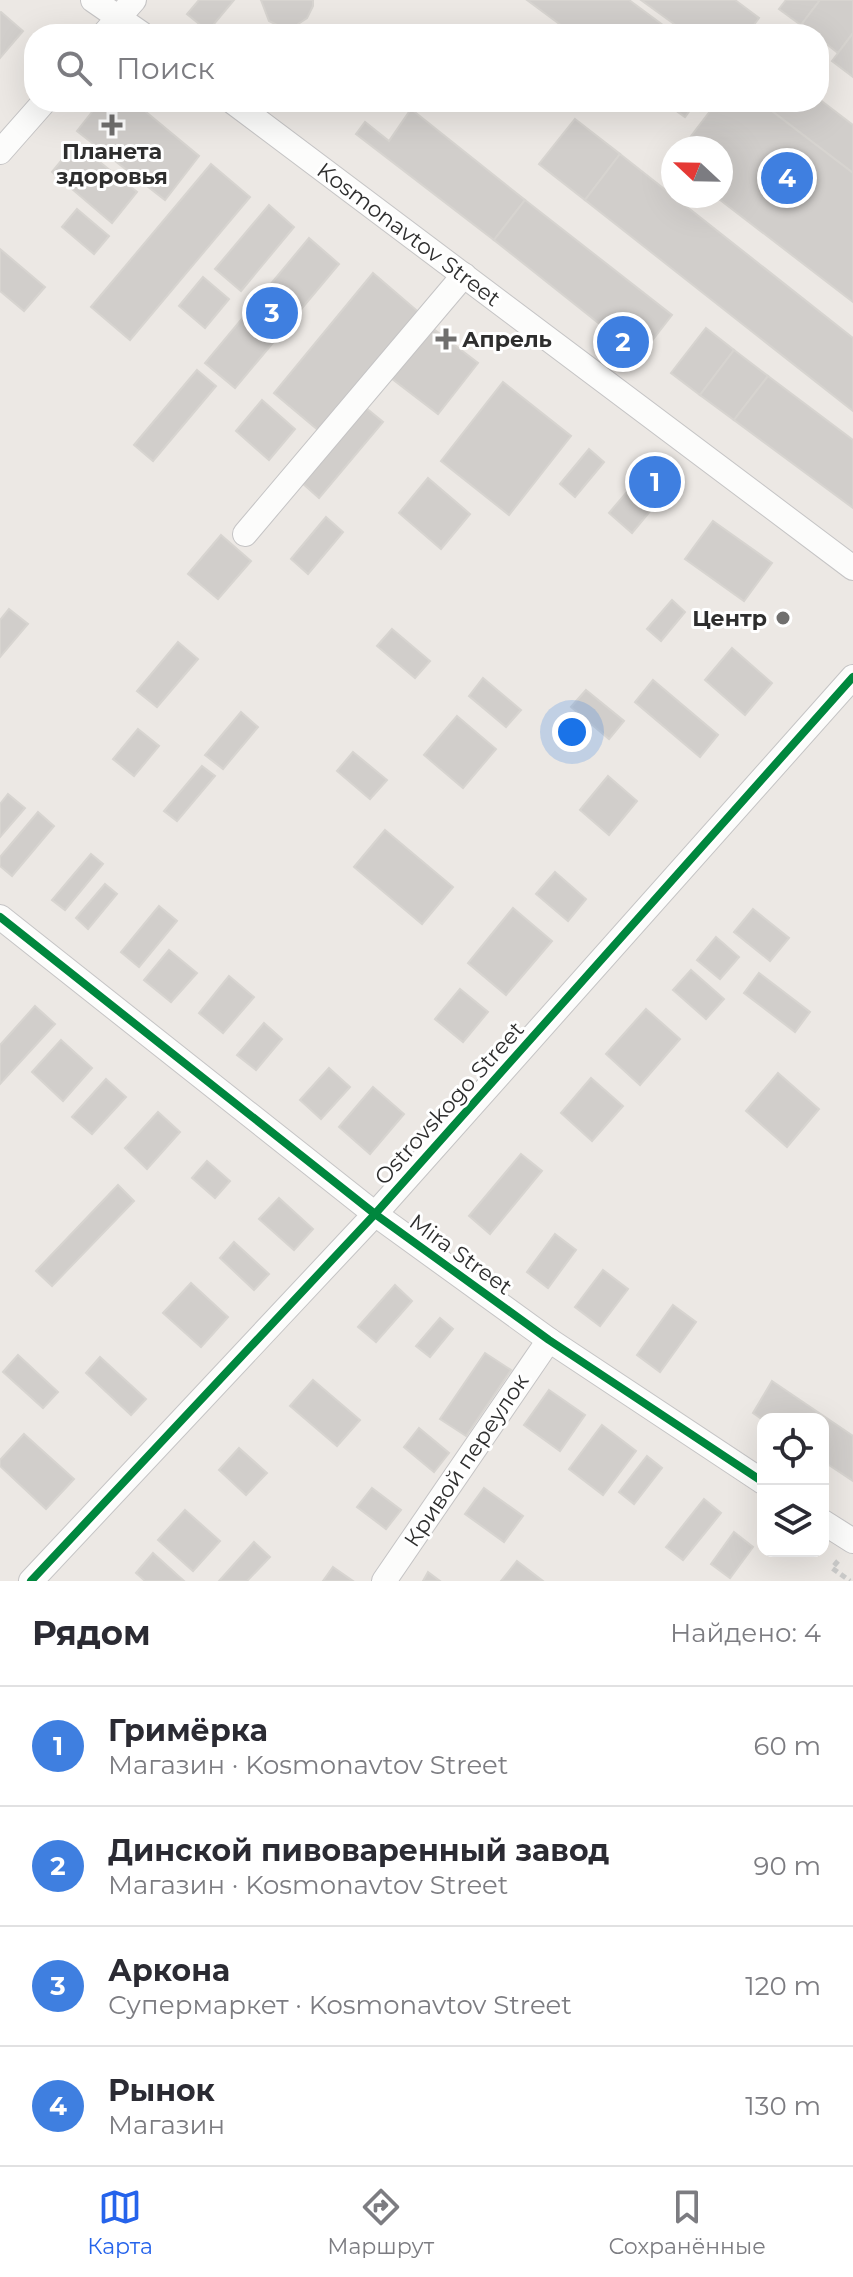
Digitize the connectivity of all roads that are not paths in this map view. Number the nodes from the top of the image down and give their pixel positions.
1 (93, 0) edge
2 (119, 17) edge
3 (35, 112) edge
4 (246, 112) edge
5 (0, 152) edge
6 (464, 275) junction
7 (245, 534) dead end
8 (853, 568) edge
9 (853, 677) edge
10 (0, 917) edge
11 (375, 1214) junction
12 (549, 1340) junction
13 (757, 1478) edge
14 (829, 1526) edge
15 (853, 1541) edge
16 (31, 1581) edge
17 (384, 1581) edge

1 - 2 street
3 - 5 street
4 - 6 street, Kosmonavtov Street
6 - 7 street
6 - 8 street, Kosmonavtov Street
9 - 11 street, Ostrovskogo Street
10 - 11 street, Mira Street
11 - 12 street, Mira Street
11 - 16 street, Ostrovskogo Street
12 - 13 street, Mira Street
12 - 17 street, Кривой переулок
14 - 15 street

